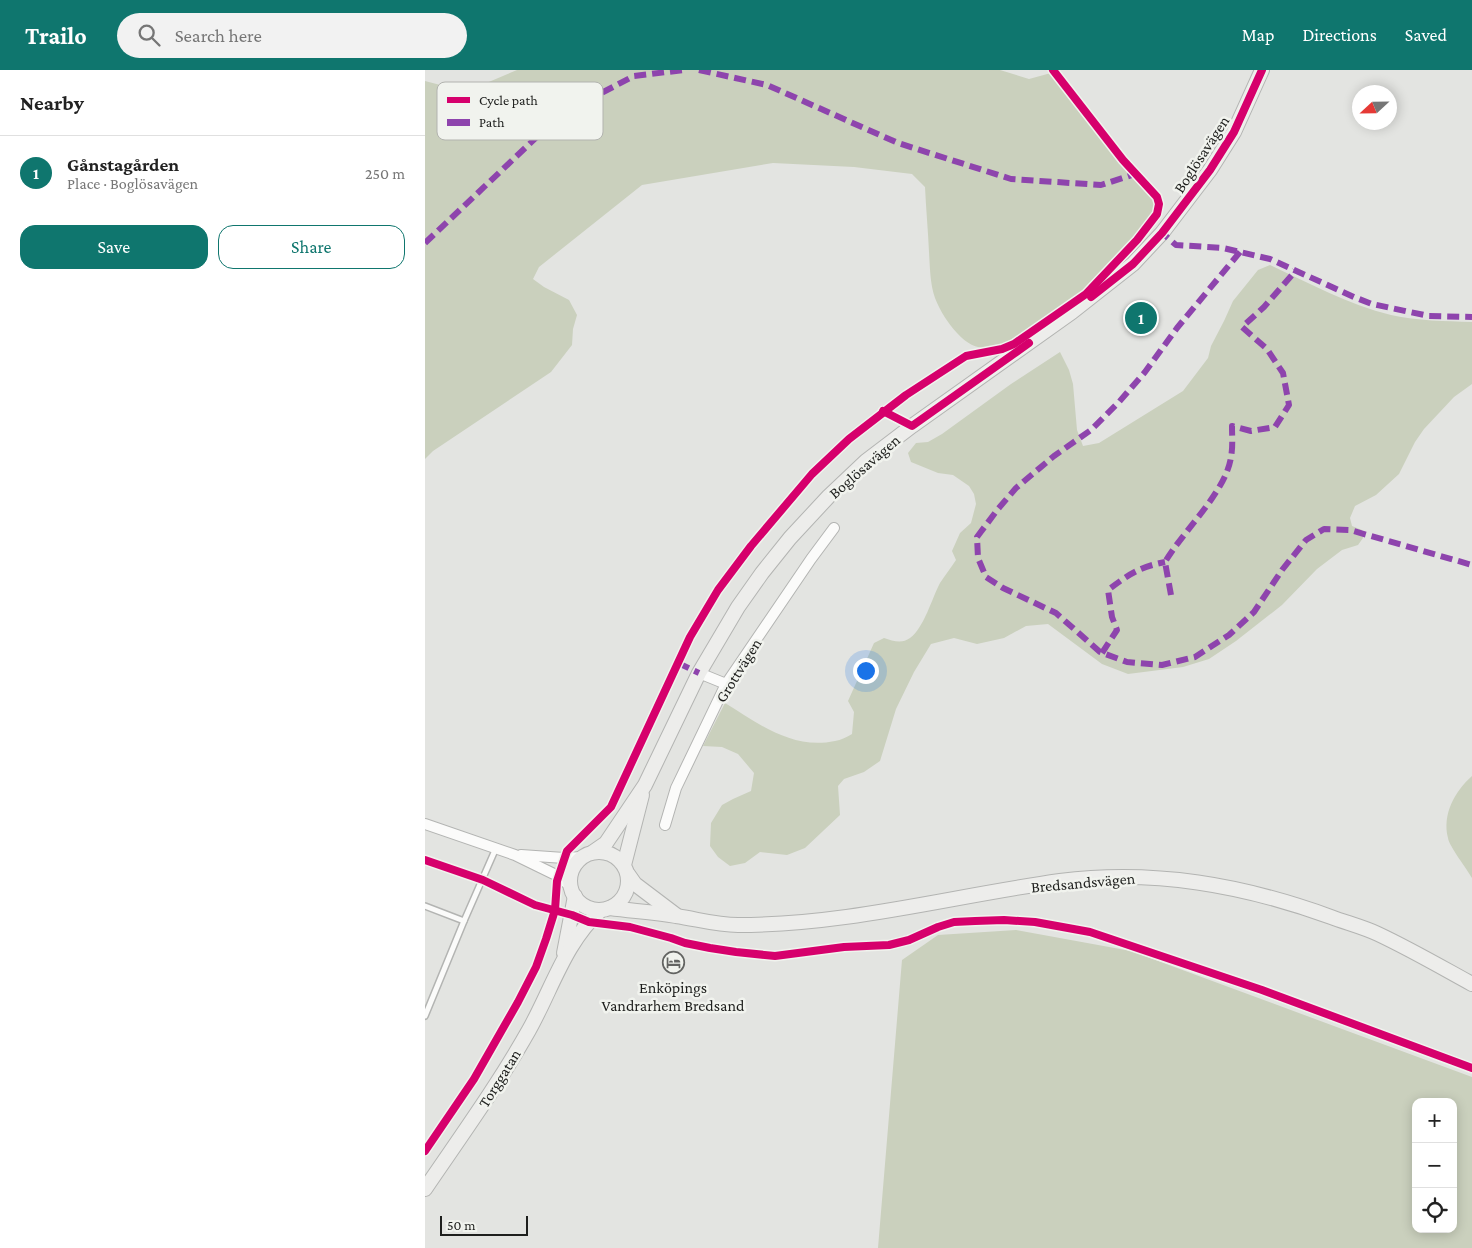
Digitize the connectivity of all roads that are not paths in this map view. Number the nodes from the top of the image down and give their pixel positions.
1 (1260, 70) edge
2 (834, 528) dead end
3 (699, 674) junction
4 (726, 684) junction
5 (645, 785) junction
6 (425, 824) edge
7 (665, 825) dead end
8 (496, 848) junction
9 (588, 854) junction
10 (515, 855) junction
11 (626, 870) junction
12 (573, 892) junction
13 (425, 906) edge
14 (605, 909) junction
15 (676, 916) junction
16 (465, 921) junction
17 (563, 961) junction
18 (1472, 984) edge
19 (425, 1016) edge
20 (425, 1189) edge

1 - 3 street, Boglösavägen
2 - 4 street, Grottvägen
3 - 4 street
3 - 5 street, Boglösavägen
4 - 7 street, Grottvägen
5 - 9 street, Boglösavägen
5 - 11 street, Boglösavägen
6 - 8 street
8 - 10 street
8 - 16 lane
9 - 10 street
9 - 11 street
9 - 12 street, Torggatan
10 - 12 street
11 - 14 street, Torggatan
11 - 15 street
12 - 14 street
12 - 17 street, Torggatan
13 - 16 lane
14 - 15 street, Bredsandsvägen
14 - 17 street, Torggatan
15 - 18 street, Bredsandsvägen
16 - 19 lane
17 - 20 street, Torggatan

